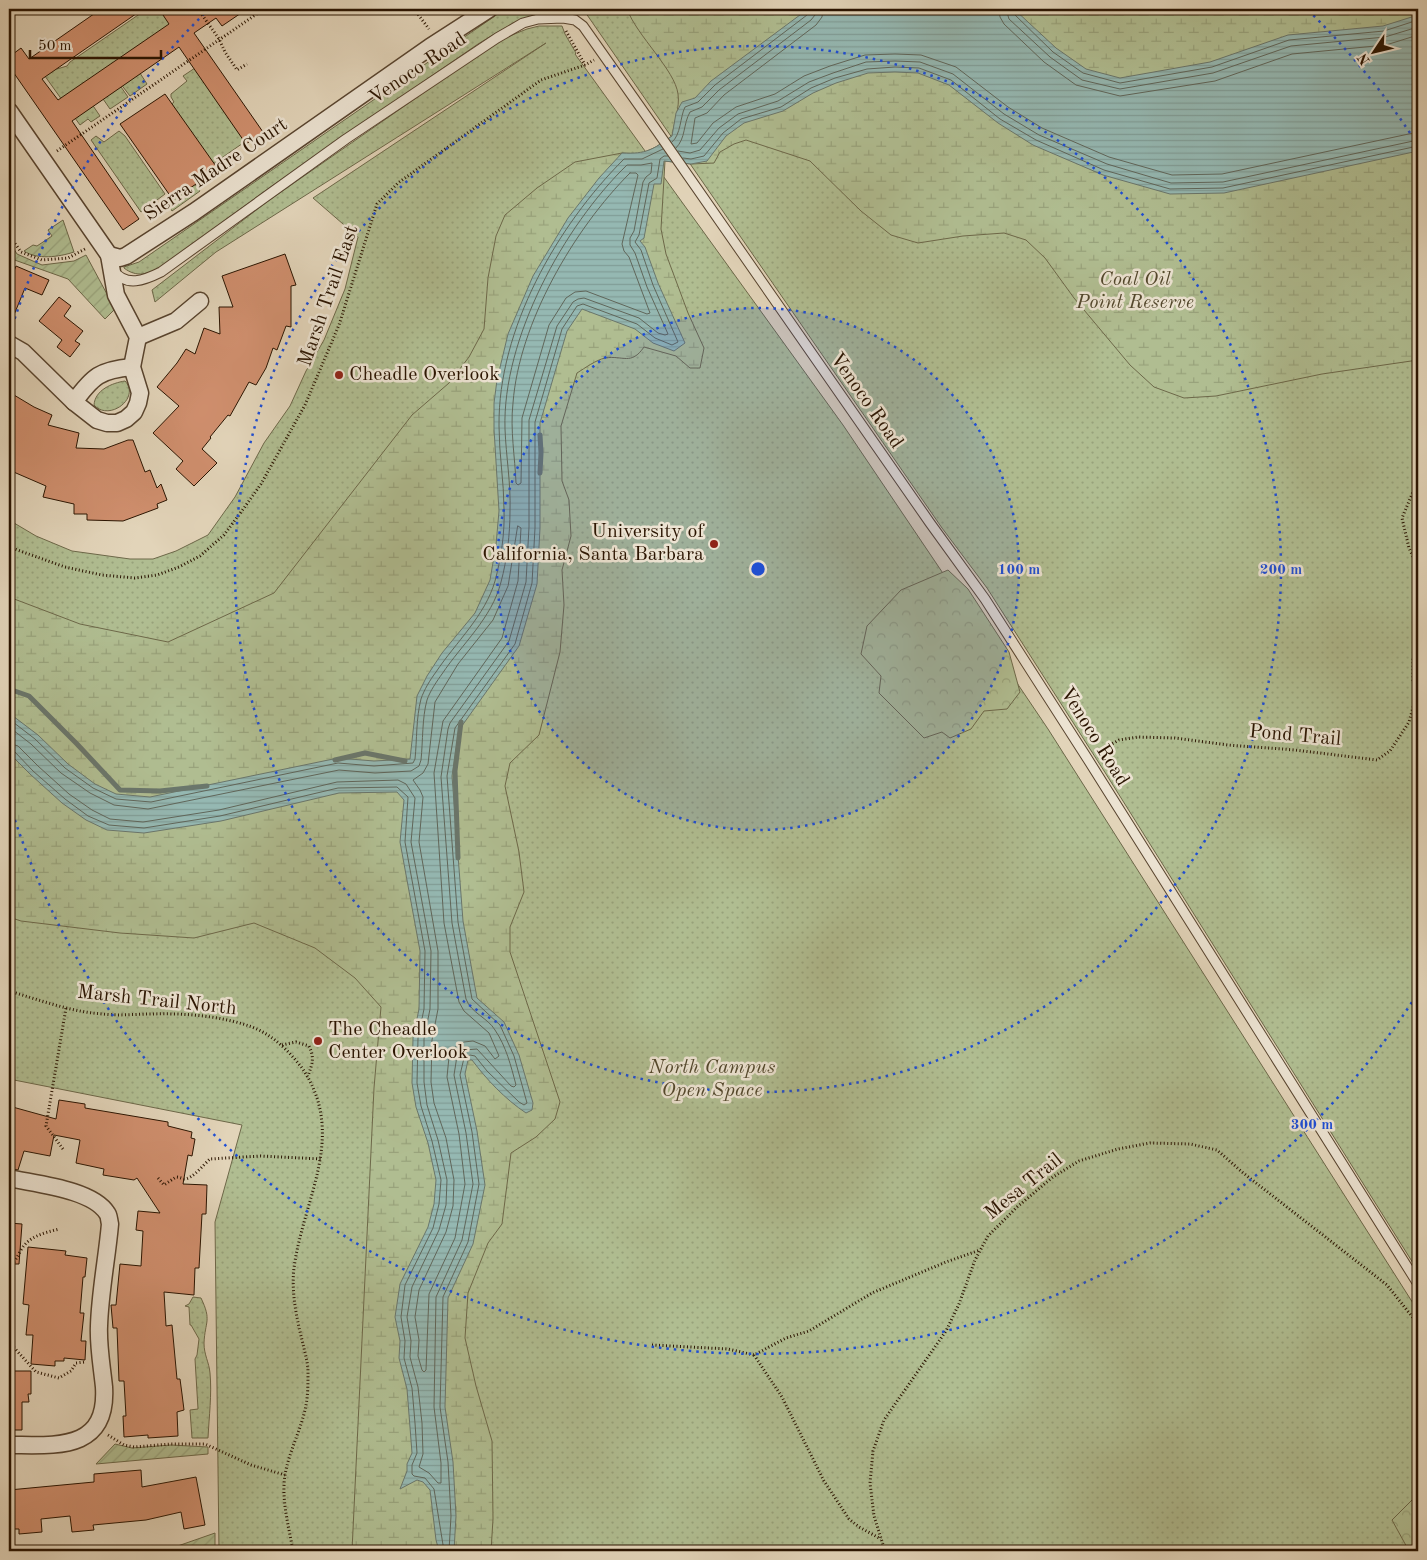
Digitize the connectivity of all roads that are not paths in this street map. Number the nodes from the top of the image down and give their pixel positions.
1 (489, 9) edge
2 (9, 111) edge
3 (109, 256) junction
4 (200, 301) dead end
5 (138, 337) junction
6 (9, 344) edge
7 (132, 367) junction
8 (74, 402) junction
9 (9, 1178) edge
10 (1418, 1284) edge
11 (9, 1445) edge

1 - 3 street, Sierra Madre Court
2 - 3 street
3 - 5 street
3 - 10 lane, Venoco Road
4 - 5 street
5 - 7 street
6 - 8 street
7 - 8 street
7 - 8 street
9 - 11 street

